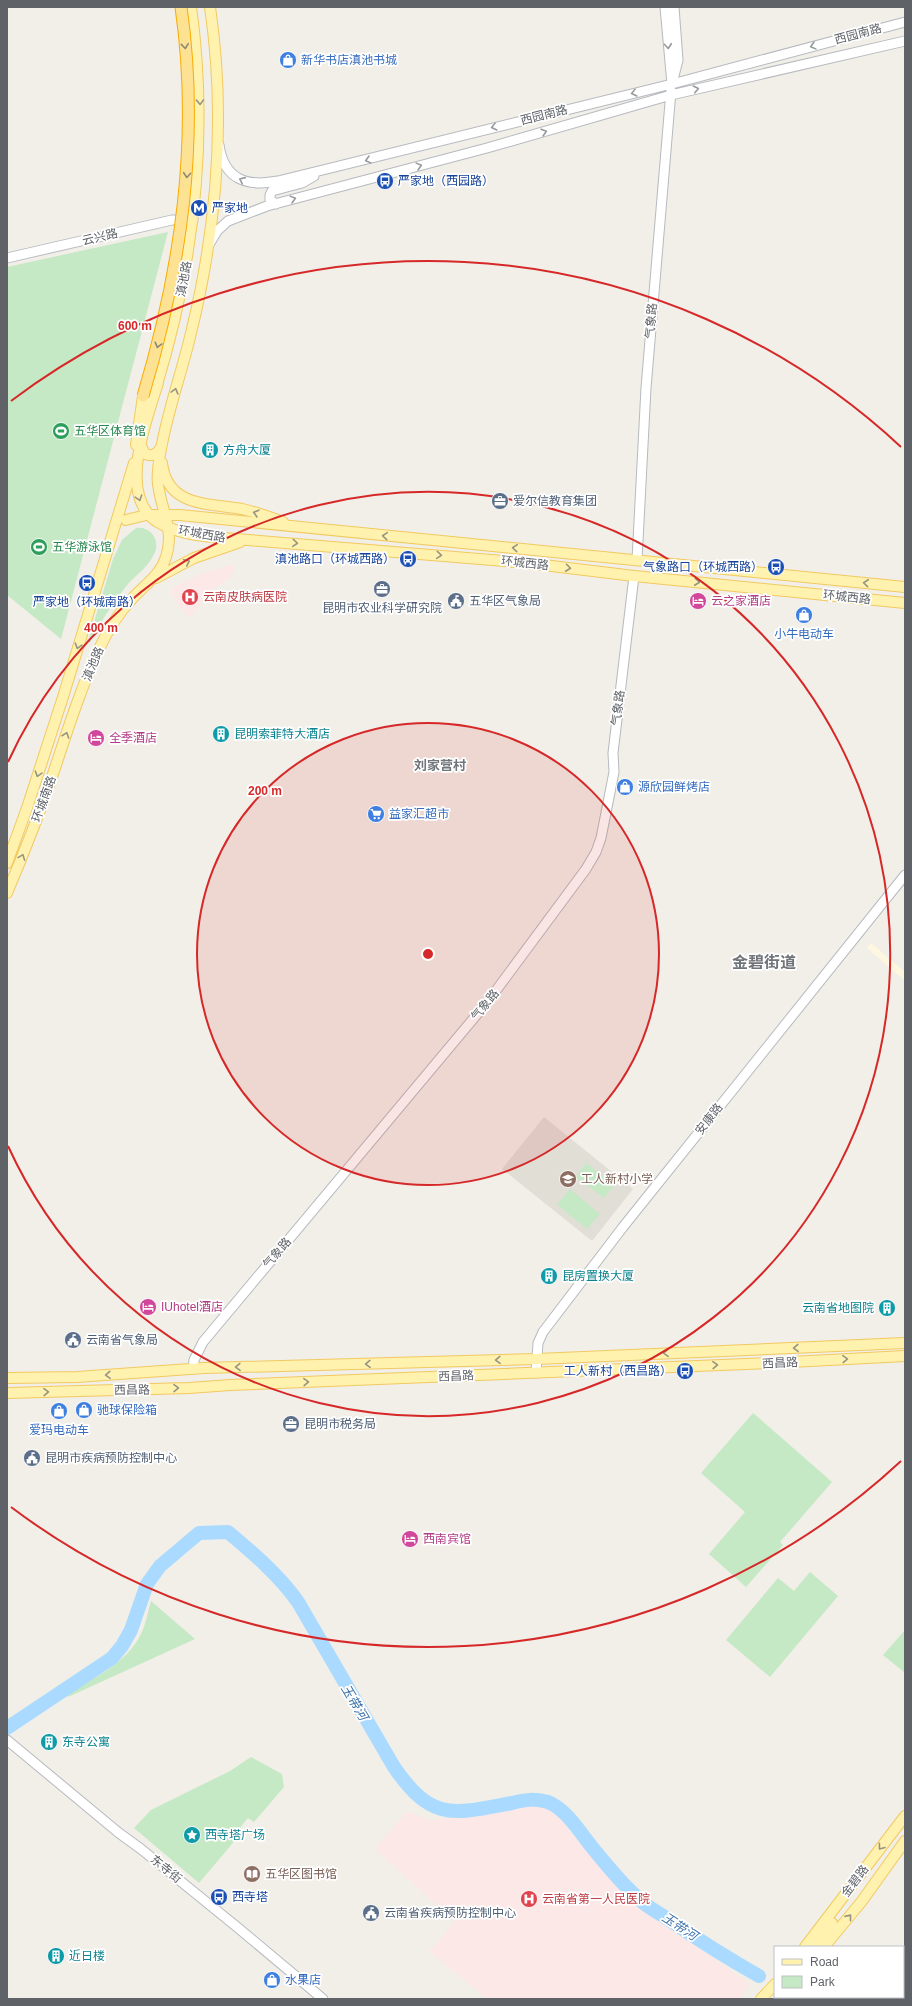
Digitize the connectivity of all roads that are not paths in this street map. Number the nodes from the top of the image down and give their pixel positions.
1 (181, 7) edge
2 (191, 7) edge
3 (210, 7) edge
4 (665, 7) edge
5 (674, 7) edge
6 (905, 22) edge
7 (905, 41) edge
8 (672, 84) junction
9 (671, 95) junction
10 (218, 128) junction
11 (322, 172) junction
12 (276, 204) junction
13 (193, 220) junction
14 (207, 254) junction
15 (7, 258) edge
16 (158, 383) junction
17 (143, 396) junction
18 (165, 429) junction
19 (141, 446) junction
20 (161, 447) junction
21 (136, 455) junction
22 (133, 476) junction
23 (149, 514) junction
24 (166, 514) junction
25 (126, 520) junction
26 (168, 527) junction
27 (306, 528) junction
28 (256, 540) junction
29 (110, 542) junction
30 (168, 550) junction
31 (637, 560) junction
32 (634, 576) junction
33 (905, 586) edge
34 (142, 589) junction
35 (905, 603) edge
36 (63, 697) joint
37 (77, 703) joint
38 (7, 864) edge
39 (905, 875) edge
40 (7, 893) edge
41 (905, 1343) edge
42 (905, 1356) edge
43 (537, 1359) junction
44 (193, 1369) junction
45 (536, 1373) junction
46 (7, 1378) edge
47 (7, 1393) edge
48 (8, 1741) edge
49 (905, 1816) edge
50 (905, 1840) edge
51 (830, 1915) junction
52 (806, 1946) edge
53 (815, 1946) edge
54 (825, 1946) edge
55 (774, 1985) edge
56 (323, 1999) edge
57 (761, 1999) edge

1 -> 17 highway, bridge
2 -> 13 main road, 滇池路
3 - 10 main road, 滇池路
4 -> 8 street, 气象路
5 - 8 street, 气象路
6 -> 8 street, 西园南路
9 -> 7 street, 西园南路
8 - 9 street, 气象路
8 -> 11 street, 西园南路
12 -> 9 street, 西园南路
9 - 31 street, 气象路
11 -> 10 street, 西园南路
10 - 14 main road, 滇池路
11 - 12 street
12 - 14 street, 西园南路
13 - 15 street, 云兴路
13 - 16 main road, 滇池路
18 -> 14 main road, 滇池路
16 - 19 main road, 环城西路
16 - 21 main road, 滇池路
17 - 21 main road
17 - 22 main road
18 - 20 main road, 滇池路
27 -> 18 main road
19 - 20 main road
19 - 22 main road, 环城西路
20 - 24 main road, 滇池路
21 - 22 main road
22 -> 23 main road, 环城西路
22 - 29 main road, 滇池路
23 - 24 main road, 环城西路
23 - 25 main road, 环城西路
23 - 26 main road, 环城西路
24 - 26 main road, 滇池路
24 - 27 main road, 环城西路
25 - 29 main road, 滇池路
25 - 30 main road
26 - 28 main road, 环城西路
26 - 30 main road, 滇池路
31 -> 27 main road, 环城西路
28 -> 32 main road, 环城西路
34 -> 28 main road
29 -> 36 main road, 滇池路
30 - 34 main road, 滇池路
33 -> 31 main road, 环城西路
32 -> 35 main road, 环城西路
32 - 44 street, 气象路
34 - 37 main road, 滇池路
36 -> 38 main road, 环城南路
40 -> 37 main road, 环城南路
39 - 43 street, 安康路
41 -> 43 main road, 西昌路
45 -> 42 main road, 西昌路
43 -> 44 main road, 西昌路
43 - 45 street, 安康路
44 -> 46 main road, 西昌路
47 -> 45 main road, 西昌路
48 - 56 street, 东寺街
49 -> 51 main road, 金碧路
54 -> 50 main road, 金碧路
51 - 52 main road, 金碧路
51 - 53 main road
55 - 57 main road

